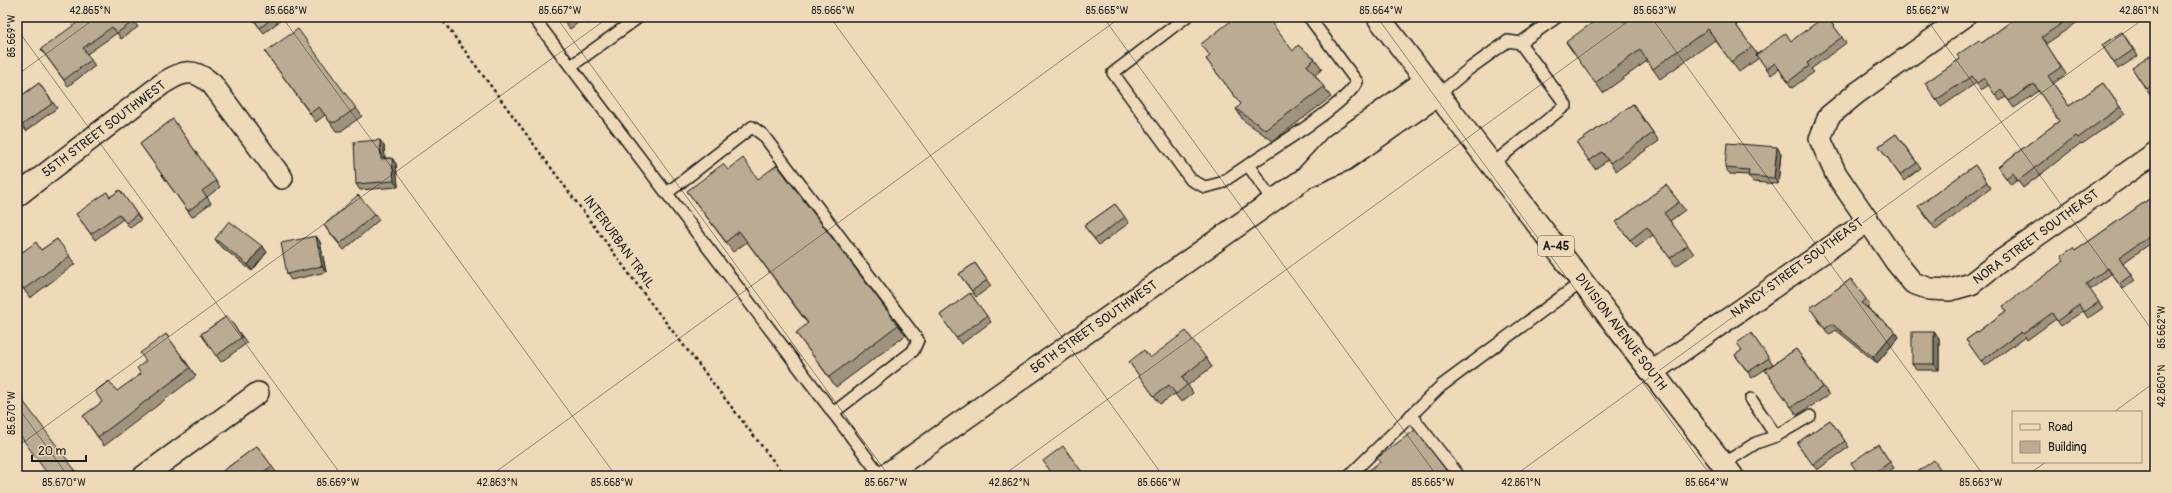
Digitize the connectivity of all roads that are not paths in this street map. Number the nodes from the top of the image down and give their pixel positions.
1 (533, 17) edge
2 (639, 17) edge
3 (1186, 17) edge
4 (1309, 17) edge
5 (1378, 17) edge
6 (1557, 17) edge
7 (1964, 17) edge
8 (1520, 43) junction
9 (571, 66) junction
10 (1432, 87) junction
11 (2155, 153) edge
12 (1248, 165) junction
13 (1492, 165) junction
14 (282, 178) dead end
15 (667, 193) junction
16 (17, 196) edge
17 (1273, 201) junction
18 (1868, 220) junction
19 (1583, 281) junction
20 (1652, 372) junction
21 (258, 393) dead end
22 (1751, 399) dead end
23 (833, 412) junction
24 (1411, 415) junction
25 (1810, 416) dead end
26 (1776, 436) junction
27 (1727, 470) edge
28 (144, 476) edge
29 (882, 476) edge
30 (1348, 476) edge
31 (1459, 476) edge

1 - 9 lane
2 - 9 lane
3 - 12 lane
4 - 12 lane
5 - 10 main road, DIVISION AVENUE SOUTH / A-45
6 - 8 lane
7 - 18 street, NANCY STREET SOUTHEAST
8 - 10 lane
8 - 13 lane
9 - 15 lane
10 - 13 main road, DIVISION AVENUE SOUTH / A-45
10 - 17 street, 56TH STREET SOUTHWEST
11 - 18 street, NORA STREET SOUTHEAST
12 - 17 lane
13 - 19 main road, DIVISION AVENUE SOUTH / A-45
14 - 16 street, 55TH STREET SOUTHWEST
15 - 23 lane
15 - 23 lane
17 - 29 street, 56TH STREET SOUTHWEST
18 - 20 street, NANCY STREET SOUTHEAST
19 - 20 main road, DIVISION AVENUE SOUTH / A-45
19 - 24 lane
20 - 27 main road, DIVISION AVENUE SOUTH / A-45
21 - 28 street
22 - 26 lane
23 - 29 lane
24 - 30 lane
24 - 31 lane
25 - 26 lane
26 - 27 lane

